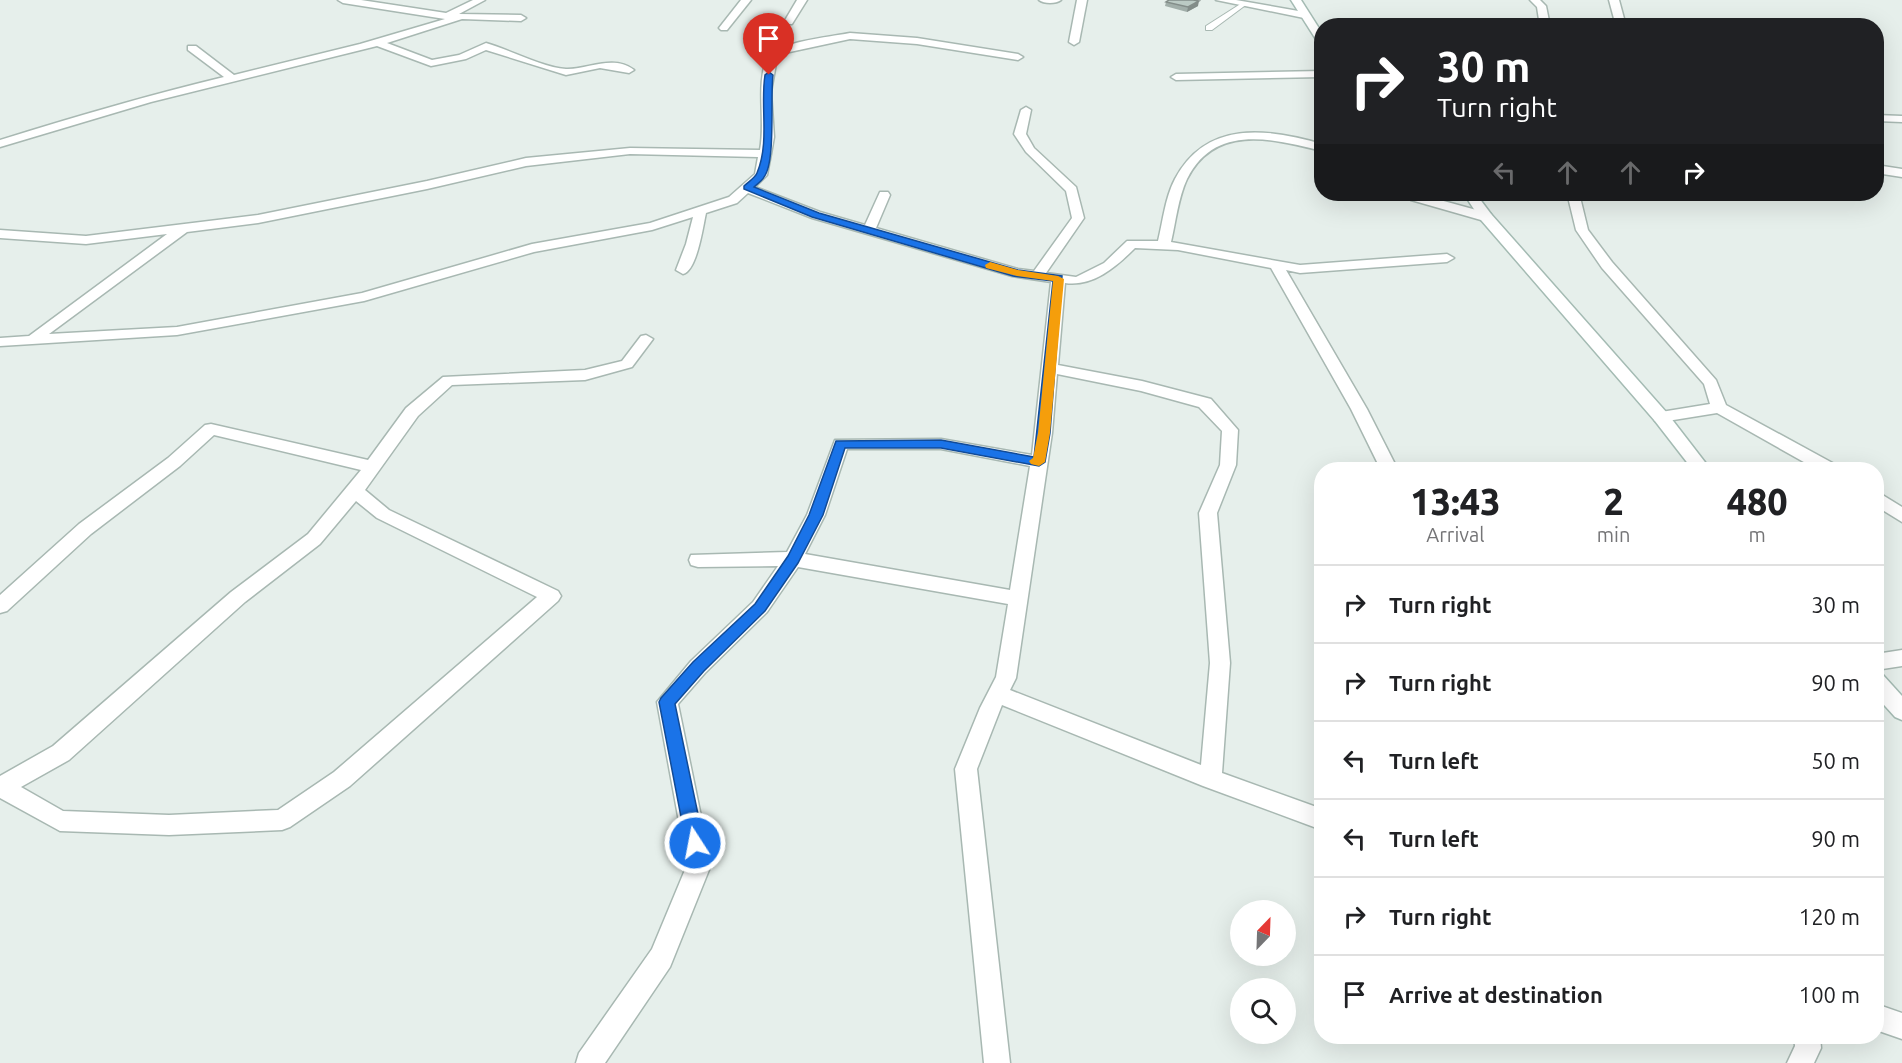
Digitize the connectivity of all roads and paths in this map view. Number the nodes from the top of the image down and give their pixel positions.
1 (343, 0) edge
2 (480, 0) edge
3 (746, 0) edge
4 (802, 0) edge
5 (1044, 0) edge
6 (1056, 0) edge
7 (1082, 0) edge
8 (1221, 0) edge
9 (1296, 0) edge
10 (1535, 0) edge
11 (1614, 0) edge
12 (1244, 4) junction
13 (1304, 15) junction
14 (446, 16) junction
15 (462, 16) junction
16 (521, 18) dead end
17 (1544, 18) edge
18 (1619, 18) edge
19 (789, 22) dead end
20 (724, 28) dead end
21 (1209, 28) dead end
22 (1314, 29) edge
23 (1074, 42) dead end
24 (379, 43) junction
25 (192, 48) dead end
26 (1018, 57) dead end
27 (628, 70) dead end
28 (1314, 74) edge
29 (1176, 77) dead end
30 (232, 78) junction
31 (1026, 110) dead end
32 (1884, 118) edge
33 (1902, 119) edge
34 (0, 144) edge
35 (1314, 145) edge
36 (765, 154) junction
37 (1884, 170) edge
38 (1902, 173) edge
39 (747, 188) junction
40 (884, 195) dead end
41 (1429, 201) edge
42 (1475, 201) edge
43 (1575, 201) edge
44 (700, 212) junction
45 (1486, 217) junction
46 (182, 229) junction
47 (869, 230) junction
48 (0, 234) edge
49 (1164, 246) junction
50 (1447, 258) dead end
51 (1276, 265) junction
52 (683, 270) dead end
53 (1037, 276) junction
54 (1058, 279) junction
55 (34, 339) junction
56 (646, 339) dead end
57 (6, 341) edge
58 (0, 354) edge
59 (1050, 368) junction
60 (1719, 408) junction
61 (1661, 417) junction
62 (1039, 462) junction
63 (1386, 462) edge
64 (1697, 462) edge
65 (1817, 462) edge
66 (373, 466) junction
67 (355, 491) junction
68 (1884, 503) edge
69 (1902, 516) edge
70 (793, 559) junction
71 (698, 560) dead end
72 (1018, 599) junction
73 (0, 606) edge
74 (1902, 658) edge
75 (1884, 661) edge
76 (1884, 690) edge
77 (997, 694) junction
78 (1902, 711) edge
79 (1211, 779) junction
80 (1, 787) edge
81 (1314, 817) edge
82 (1884, 1020) edge
83 (1902, 1026) edge
84 (1808, 1044) edge
85 (590, 1063) edge
86 (997, 1063) edge
87 (1800, 1063) edge

1 - 14 street
2 - 14 street
3 - 20 street
4 - 19 street
5 - 6 street
7 - 23 street
8 - 12 street
9 - 13 street
10 - 17 street
11 - 18 street
12 - 13 street
12 - 21 lane
13 - 22 street
14 - 15 street
15 - 16 street
15 - 24 street
24 - 27 street
24 - 30 street
25 - 30 street
26 - 36 street
28 - 29 street
30 - 34 street
31 - 53 street
32 - 33 street
35 - 49 street
36 - 39 street
36 - 46 street
37 - 38 street
39 - 44 street
39 - 47 street
40 - 47 street
41 - 45 street
42 - 45 street
43 - 60 street
44 - 52 street
44 - 55 street
45 - 61 street
46 - 48 street
46 - 55 street
47 - 53 street
49 - 51 street
49 - 54 street
50 - 51 street
51 - 63 street
53 - 54 street
54 - 59 street
55 - 57 street
56 - 66 street
57 - 58 street
59 - 62 street
59 - 79 street
60 - 61 street
60 - 65 street
61 - 64 street
62 - 70 street
62 - 72 street
66 - 67 street
66 - 73 street
67 - 80 street
67 - 80 street
68 - 69 street
70 - 71 street
70 - 72 street
70 - 85 street
72 - 77 street
74 - 75 street
76 - 78 street
77 - 79 street
77 - 86 street
79 - 81 street
82 - 83 street
84 - 87 street

